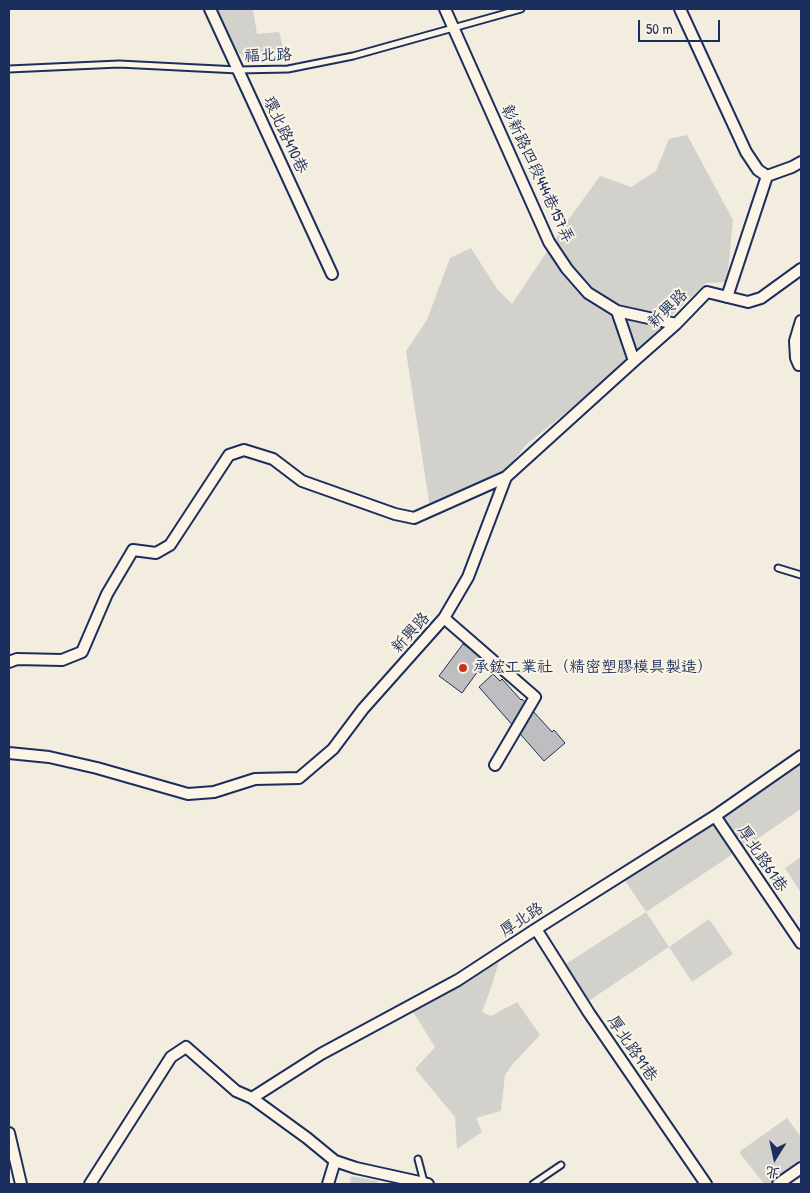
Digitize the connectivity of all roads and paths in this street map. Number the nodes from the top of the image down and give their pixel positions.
1 (210, 9) edge
2 (445, 9) edge
3 (521, 9) edge
4 (680, 9) edge
5 (454, 27) junction
6 (9, 69) edge
7 (238, 70) junction
8 (801, 162) edge
9 (766, 176) junction
10 (801, 269) edge
11 (332, 274) dead end
12 (727, 297) junction
13 (617, 311) junction
14 (801, 321) edge
15 (676, 324) junction
16 (634, 361) junction
17 (801, 365) edge
18 (506, 477) junction
19 (778, 568) dead end
20 (801, 575) edge
21 (444, 618) junction
22 (9, 662) edge
23 (9, 753) edge
24 (801, 756) edge
25 (495, 765) dead end
26 (715, 816) junction
27 (536, 929) junction
28 (801, 943) edge
29 (252, 1098) junction
30 (9, 1133) edge
31 (418, 1159) dead end
32 (335, 1161) junction
33 (561, 1165) dead end
34 (801, 1168) edge
35 (426, 1183) edge
36 (21, 1184) edge
37 (90, 1184) edge
38 (328, 1184) edge
39 (533, 1184) edge
40 (706, 1184) edge
41 (778, 1184) edge

1 - 7 street, 環北路410巷
2 - 5 street, 彰新路四段444巷157弄
3 - 5 lane, 福北路
4 - 9 street
5 - 7 lane, 福北路
5 - 13 street, 彰新路四段444巷157弄
6 - 7 lane, 福北路
7 - 11 street, 環北路410巷
8 - 9 street
9 - 12 street
10 - 12 street
12 - 15 street, 新興路
13 - 15 street, 彰新路四段444巷157弄
13 - 16 street
14 - 17 street
15 - 16 street, 新興路
16 - 18 street, 新興路
18 - 21 street, 新興路
18 - 22 street
19 - 20 lane
21 - 23 street, 新興路
21 - 25 street
24 - 26 street, 厚北路
26 - 27 street, 厚北路
26 - 28 street, 厚北路61巷
27 - 29 street, 厚北路
27 - 40 street, 厚北路91巷
29 - 32 street
29 - 37 street
30 - 36 street
31 - 35 lane
32 - 35 street
32 - 38 street
33 - 39 lane
34 - 41 street

